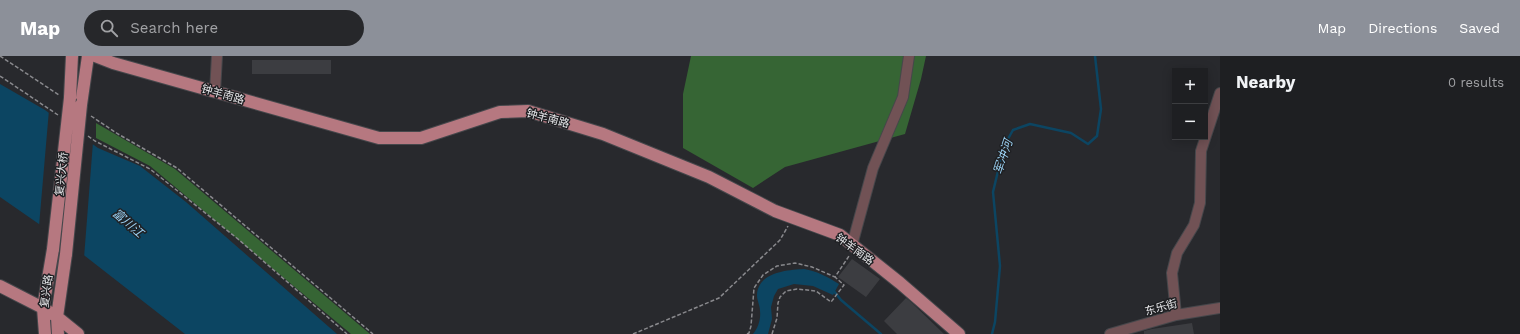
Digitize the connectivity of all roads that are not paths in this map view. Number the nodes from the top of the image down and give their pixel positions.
1 (72, 56) edge
2 (88, 56) edge
3 (95, 56) edge
4 (217, 56) edge
5 (909, 56) edge
6 (216, 92) junction
7 (1220, 93) edge
8 (853, 246) junction
9 (53, 249) joint
10 (66, 254) joint
11 (0, 286) edge
12 (0, 293) edge
13 (1220, 308) edge
14 (43, 313) junction
15 (1176, 315) junction
16 (60, 328) edge
17 (1147, 329) edge
18 (45, 334) edge
19 (78, 334) edge
20 (959, 334) edge
21 (1110, 334) edge

1 - 9 main road, 复兴大桥, bridge
2 - 10 main road, 复兴大桥, bridge
3 - 6 main road, 钟羊南路
4 - 6 street
5 - 8 street
6 - 8 main road, 钟羊南路
7 - 15 street
8 - 20 main road, 钟羊南路
9 - 14 main road, 复兴路
10 - 16 main road, 复兴路
11 - 14 main road
12 - 14 main road
13 - 15 street, 东乐街
14 - 16 main road
14 - 18 main road, 复兴路
15 - 17 street, 东乐街
16 - 19 main road
17 - 21 street, 东乐街

